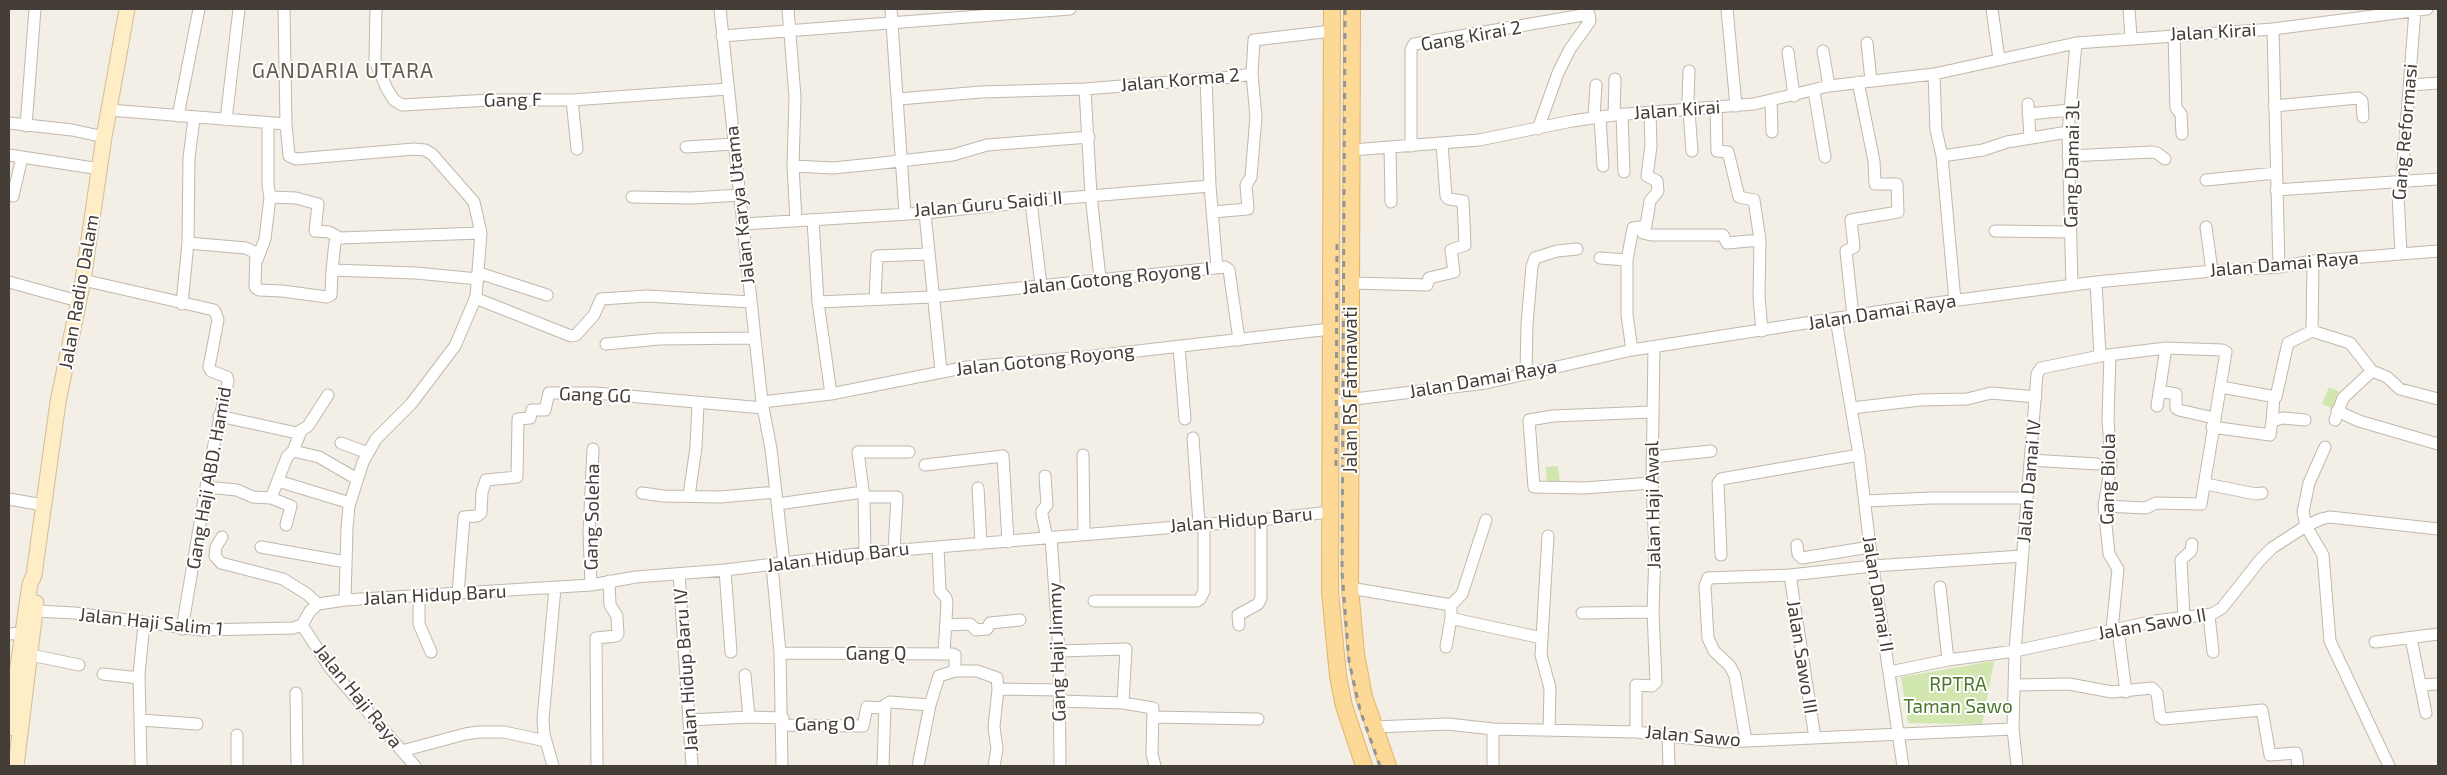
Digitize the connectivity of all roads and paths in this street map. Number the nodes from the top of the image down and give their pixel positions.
1 (34, 9) edge
2 (127, 9) edge
3 (199, 9) edge
4 (240, 9) edge
5 (284, 9) edge
6 (376, 9) edge
7 (720, 9) edge
8 (788, 9) edge
9 (891, 9) edge
10 (1070, 9) edge
11 (1332, 9) edge
12 (1352, 9) edge
13 (1727, 9) edge
14 (1992, 9) edge
15 (2129, 9) edge
16 (1047, 10) edge
17 (2421, 10) edge
18 (999, 12) edge
19 (945, 13) edge
20 (891, 22) junction
21 (2273, 29) junction
22 (788, 30) junction
23 (1332, 31) junction
24 (2174, 34) junction
25 (722, 36) junction
26 (2131, 37) junction
27 (2076, 42) junction
28 (1867, 44) dead end
29 (1823, 51) dead end
30 (1788, 52) dead end
31 (1999, 59) junction
32 (1689, 71) dead end
33 (1252, 74) junction
34 (1934, 74) junction
35 (1206, 79) junction
36 (1615, 79) dead end
37 (1871, 80) junction
38 (1858, 82) junction
39 (2438, 83) edge
40 (2410, 84) junction
41 (1596, 85) dead end
42 (1829, 86) junction
43 (728, 89) junction
44 (1085, 89) junction
45 (1814, 90) junction
46 (1794, 96) junction
47 (899, 99) junction
48 (572, 100) junction
49 (1771, 100) junction
50 (1736, 106) junction
51 (2274, 106) junction
52 (1716, 107) junction
53 (1689, 109) junction
54 (109, 110) junction
55 (2070, 110) junction
56 (1650, 113) junction
57 (1618, 114) junction
58 (178, 116) junction
59 (1597, 117) junction
60 (2363, 117) dead end
61 (194, 118) junction
62 (226, 120) junction
63 (9, 123) edge
64 (268, 123) junction
65 (286, 124) junction
66 (26, 126) junction
67 (1538, 129) junction
68 (1772, 132) dead end
69 (2068, 132) junction
70 (2182, 134) dead end
71 (104, 137) junction
72 (1089, 137) junction
73 (2030, 138) junction
74 (734, 144) junction
75 (1442, 144) junction
76 (1410, 146) junction
77 (686, 147) dead end
78 (1390, 147) junction
79 (577, 149) dead end
80 (1352, 150) junction
81 (1692, 151) dead end
82 (9, 154) edge
83 (1942, 156) junction
84 (2068, 156) junction
85 (22, 157) junction
86 (1825, 157) dead end
87 (2164, 159) dead end
88 (902, 161) junction
89 (793, 166) junction
90 (1603, 166) dead end
91 (100, 169) junction
92 (1624, 172) dead end
93 (2276, 173) junction
94 (2438, 179) edge
95 (2206, 180) dead end
96 (2401, 180) junction
97 (1210, 186) junction
98 (2276, 190) junction
99 (740, 195) junction
100 (1091, 195) junction
101 (13, 196) dead end
102 (270, 197) junction
103 (632, 198) dead end
104 (1032, 202) junction
105 (1390, 202) dead end
106 (1212, 212) junction
107 (925, 213) junction
108 (905, 214) junction
109 (813, 220) junction
110 (796, 222) junction
111 (743, 224) junction
112 (2206, 227) dead end
113 (1637, 228) junction
114 (1995, 231) dead end
115 (2071, 232) junction
116 (481, 234) junction
117 (340, 238) junction
118 (1760, 240) junction
119 (188, 243) junction
120 (1578, 249) dead end
121 (2438, 251) edge
122 (2401, 253) junction
123 (928, 254) junction
124 (1600, 258) dead end
125 (257, 260) junction
126 (1627, 260) junction
127 (2313, 261) junction
128 (2279, 267) junction
129 (1217, 268) junction
130 (332, 270) junction
131 (2212, 270) junction
132 (478, 276) junction
133 (1100, 278) junction
134 (83, 280) junction
135 (9, 282) edge
136 (2096, 282) junction
137 (1352, 283) junction
138 (1041, 285) junction
139 (2072, 285) junction
140 (546, 295) dead end
141 (932, 297) junction
142 (476, 298) junction
143 (875, 300) junction
144 (78, 301) junction
145 (1955, 301) junction
146 (751, 302) junction
147 (818, 302) junction
148 (182, 304) junction
149 (1853, 316) junction
150 (1836, 319) junction
151 (1330, 329) junction
152 (1762, 331) junction
153 (2312, 331) junction
154 (755, 338) junction
155 (1239, 340) junction
156 (606, 344) dead end
157 (1178, 347) junction
158 (1654, 347) junction
159 (2166, 348) junction
160 (1632, 350) junction
161 (2105, 355) junction
162 (941, 371) junction
163 (2372, 371) junction
164 (1526, 374) junction
165 (2221, 387) junction
166 (2159, 391) junction
167 (830, 394) junction
168 (328, 395) dead end
169 (2036, 397) junction
170 (2274, 397) junction
171 (2438, 399) edge
172 (1350, 400) junction
173 (1330, 402) junction
174 (698, 404) junction
175 (763, 405) junction
176 (2157, 406) dead end
177 (1852, 408) junction
178 (1652, 412) junction
179 (219, 416) junction
180 (1185, 419) dead end
181 (2305, 420) dead end
182 (2272, 421) junction
183 (2213, 423) junction
184 (301, 432) junction
185 (1189, 438) dead end
186 (341, 443) dead end
187 (2438, 444) edge
188 (2325, 447) dead end
189 (593, 449) dead end
190 (293, 451) junction
191 (1710, 451) dead end
192 (368, 452) junction
193 (909, 452) dead end
194 (1083, 455) dead end
195 (1859, 455) junction
196 (1652, 457) junction
197 (2030, 460) junction
198 (2097, 464) dead end
199 (925, 465) dead end
200 (1045, 476) dead end
201 (357, 479) junction
202 (278, 481) junction
203 (1652, 482) junction
204 (2206, 484) junction
205 (206, 487) junction
206 (978, 488) dead end
207 (642, 493) dead end
208 (2262, 493) dead end
209 (863, 495) junction
210 (689, 496) junction
211 (271, 498) junction
212 (777, 498) junction
213 (2026, 498) junction
214 (9, 499) edge
215 (1866, 501) junction
216 (350, 502) junction
217 (43, 505) junction
218 (2104, 506) junction
219 (1330, 512) junction
220 (1261, 520) junction
221 (1486, 520) dead end
222 (286, 524) dead end
223 (1198, 524) junction
224 (2306, 526) junction
225 (2438, 529) edge
226 (1084, 534) junction
227 (1548, 536) dead end
228 (222, 537) dead end
229 (1049, 538) junction
230 (1008, 542) junction
231 (981, 544) junction
232 (2192, 544) dead end
233 (1797, 545) dead end
234 (261, 547) dead end
235 (938, 547) junction
236 (1870, 547) junction
237 (894, 550) junction
238 (865, 552) junction
239 (1721, 555) dead end
240 (2022, 556) junction
241 (346, 562) junction
242 (778, 564) junction
243 (1873, 566) junction
244 (725, 570) junction
245 (679, 574) junction
246 (34, 575) junction
247 (1790, 576) junction
248 (609, 581) junction
249 (591, 585) junction
250 (1940, 587) dead end
251 (555, 588) junction
252 (1350, 588) junction
253 (458, 594) junction
254 (419, 596) junction
255 (346, 600) junction
256 (1094, 601) dead end
257 (318, 604) junction
258 (1451, 606) junction
259 (35, 611) junction
260 (1653, 612) junction
261 (1582, 613) dead end
262 (2209, 615) junction
263 (1451, 618) junction
264 (2184, 618) junction
265 (1020, 620) dead end
266 (144, 624) junction
267 (302, 625) junction
268 (946, 625) junction
269 (1239, 625) dead end
270 (182, 629) junction
271 (2115, 630) junction
272 (15, 634) edge
273 (2438, 634) edge
274 (1542, 638) junction
275 (2411, 638) junction
276 (2375, 642) dead end
277 (1446, 647) dead end
278 (1059, 650) junction
279 (2015, 651) junction
280 (431, 652) dead end
281 (731, 652) dead end
282 (2213, 652) dead end
283 (780, 653) junction
284 (944, 653) junction
285 (31, 655) junction
286 (1948, 660) junction
287 (79, 665) dead end
288 (955, 671) junction
289 (1890, 672) junction
290 (103, 674) dead end
291 (746, 675) dead end
292 (139, 678) junction
293 (2438, 684) edge
294 (2015, 685) junction
295 (2420, 685) junction
296 (998, 689) junction
297 (2126, 692) junction
298 (296, 693) dead end
299 (1059, 695) junction
300 (1123, 703) junction
301 (930, 705) junction
302 (884, 708) junction
303 (2426, 713) dead end
304 (749, 717) junction
305 (1154, 717) junction
306 (1258, 718) dead end
307 (140, 720) junction
308 (689, 720) junction
309 (783, 721) junction
310 (197, 724) dead end
311 (9, 728) edge
312 (1374, 728) junction
313 (1493, 729) junction
314 (2013, 729) junction
315 (1549, 730) junction
316 (1636, 732) junction
317 (1899, 733) junction
318 (237, 735) dead end
319 (1668, 735) junction
320 (1815, 738) junction
321 (546, 741) junction
322 (1746, 741) junction
323 (402, 751) junction
324 (2271, 761) edge
325 (16, 766) edge
326 (141, 766) edge
327 (237, 766) edge
328 (297, 766) edge
329 (415, 766) edge
330 (553, 766) edge
331 (597, 766) edge
332 (692, 766) edge
333 (782, 766) edge
334 (883, 766) edge
335 (918, 766) edge
336 (994, 766) edge
337 (1060, 766) edge
338 (1156, 766) edge
339 (1364, 766) edge
340 (1388, 766) edge
341 (1493, 766) edge
342 (1669, 766) edge
343 (1903, 766) edge
344 (2017, 766) edge
345 (2298, 766) edge
346 (2389, 766) edge

1 - 66 street
2 - 54 main road, Jalan Radio Dalam
3 - 58 street
4 - 62 street
5 - 65 street
6 - 48 street, Gang F
7 - 25 street, Jalan Karya Utama
8 - 22 street
9 - 20 street, Jalan Guru Saidi II
10 - 16 street
11 - 23 main road, Jalan RS Fatmawati
12 - 80 main road, Jalan RS Fatmawati
13 - 50 street
14 - 31 street
15 - 26 street
16 - 18 street
17 - 21 street, Jalan Kirai
17 - 40 street, Gang Reformasi
18 - 19 street
19 - 20 street
20 - 22 street
20 - 47 street, Jalan Guru Saidi II
21 - 24 street, Jalan Kirai
21 - 51 street
22 - 25 street
22 - 89 street
23 - 33 street, Jalan Korma 2
23 - 151 main road, Jalan RS Fatmawati
24 - 26 street, Jalan Kirai
24 - 70 street
25 - 43 street, Jalan Karya Utama
26 - 27 street, Jalan Kirai
27 - 31 street, Jalan Kirai
27 - 55 street, Gang Damai 3L
28 - 37 street
29 - 42 street
30 - 46 street
31 - 34 street, Jalan Kirai
32 - 53 street
33 - 35 street, Jalan Korma 2
33 - 106 street
34 - 37 street, Jalan Kirai
34 - 83 street
35 - 44 street, Jalan Korma 2
35 - 97 street
36 - 57 street
37 - 38 street, Jalan Kirai
38 - 42 street, Jalan Kirai
38 - 149 street
39 - 40 street
40 - 96 street, Gang Reformasi
41 - 59 street
42 - 45 street, Jalan Kirai
43 - 48 street, Gang F
43 - 74 street, Jalan Karya Utama
44 - 47 street, Jalan Korma 2
44 - 72 street
45 - 46 street, Jalan Kirai
45 - 86 street
46 - 49 street, Jalan Kirai
47 - 88 street, Jalan Guru Saidi II
48 - 79 street
49 - 50 street, Jalan Kirai
49 - 68 street
50 - 52 street, Jalan Kirai
51 - 60 street
51 - 93 street
52 - 53 street, Jalan Kirai
52 - 118 street
53 - 56 street, Jalan Kirai
53 - 81 street
54 - 58 street
54 - 71 main road, Jalan Radio Dalam
55 - 69 street, Gang Damai 3L
55 - 73 street
56 - 57 street, Jalan Kirai
56 - 113 street
57 - 59 street, Jalan Kirai
57 - 92 street
58 - 61 street
59 - 67 street, Jalan Kirai
59 - 90 street
61 - 62 street
61 - 119 street
62 - 64 street
63 - 66 street
64 - 65 street
64 - 102 street
65 - 116 street
66 - 71 street
67 - 75 street, Jalan Kirai
67 - 76 street, Gang Kirai 2
69 - 73 street
69 - 84 street, Gang Damai 3L
71 - 91 main road, Jalan Radio Dalam
72 - 88 street
72 - 100 street
73 - 83 street
74 - 77 street
74 - 99 street, Jalan Karya Utama
75 - 76 street, Jalan Kirai
75 - 137 street
76 - 78 street, Jalan Kirai
78 - 80 street, Jalan Kirai
78 - 105 street
80 - 137 main road, Jalan RS Fatmawati
82 - 85 street
83 - 145 street
84 - 87 street
84 - 115 street, Gang Damai 3L
85 - 91 street
85 - 101 street
88 - 89 street
88 - 108 street, Jalan Guru Saidi II
89 - 110 street
91 - 134 main road, Jalan Radio Dalam
93 - 95 street
93 - 98 street
94 - 96 street
96 - 98 street
96 - 122 street, Gang Reformasi
97 - 100 street, Jalan Guru Saidi II
97 - 106 street
98 - 128 street
99 - 103 street
99 - 111 street, Jalan Karya Utama
100 - 104 street, Jalan Guru Saidi II
100 - 133 street
102 - 117 street
102 - 125 street
104 - 107 street, Jalan Guru Saidi II
104 - 138 street
106 - 129 street
107 - 108 street, Jalan Guru Saidi II
107 - 123 street
108 - 109 street
109 - 110 street
109 - 147 street
110 - 111 street
111 - 146 street, Jalan Karya Utama
112 - 131 street
113 - 118 street
113 - 126 street
114 - 115 street
115 - 139 street, Gang Damai 3L
116 - 117 street
116 - 132 street
117 - 130 street
118 - 152 street
119 - 125 street
119 - 148 street
120 - 164 street
121 - 122 street, Jalan Damai Raya
122 - 127 street, Jalan Damai Raya
123 - 141 street
123 - 143 street
124 - 126 street
125 - 130 street
126 - 160 street
127 - 128 street, Jalan Damai Raya
127 - 153 street
128 - 131 street, Jalan Damai Raya
129 - 133 street, Jalan Gotong Royong I
129 - 155 street, Jalan Gotong Royong I
130 - 132 street
131 - 136 street, Jalan Damai Raya
132 - 140 street
132 - 142 street
133 - 138 street, Jalan Gotong Royong I
134 - 144 main road, Jalan Radio Dalam
134 - 148 street
135 - 144 street
136 - 139 street, Jalan Damai Raya
136 - 161 street
137 - 172 main road, Jalan RS Fatmawati
138 - 141 street, Jalan Gotong Royong I
139 - 145 street, Jalan Damai Raya
141 - 143 street, Jalan Gotong Royong I
141 - 162 street
142 - 146 street
142 - 192 street
143 - 147 street, Jalan Gotong Royong I
144 - 217 main road, Jalan Radio Dalam
145 - 149 street, Jalan Damai Raya
146 - 154 street, Jalan Karya Utama
147 - 167 street
148 - 179 street, Gang Haji ABD. Hamid
149 - 150 street, Jalan Damai Raya
150 - 152 street, Jalan Damai Raya
150 - 177 street, Jalan Damai II
151 - 155 street, Jalan Gotong Royong
151 - 173 main road, Jalan RS Fatmawati
152 - 158 street, Jalan Damai Raya
153 - 163 street
153 - 170 street
154 - 156 street
154 - 175 street, Jalan Karya Utama
155 - 157 street, Jalan Gotong Royong
157 - 162 street, Jalan Gotong Royong
157 - 180 street
158 - 160 street, Jalan Damai Raya
158 - 178 street, Jalan Haji Awal
159 - 161 street
159 - 165 street
159 - 166 street
160 - 164 street, Jalan Damai Raya
161 - 169 street, Jalan Damai IV
161 - 218 street, Gang Biola
162 - 167 street, Jalan Gotong Royong
163 - 171 street
163 - 187 street
164 - 172 street, Jalan Damai Raya
165 - 170 street
165 - 183 street
166 - 176 street
166 - 183 street
167 - 175 street, Jalan Gotong Royong
168 - 184 street
169 - 177 street
169 - 197 street, Jalan Damai IV
170 - 182 street
172 - 173 street, Jalan Damai Raya
172 - 252 main road, Jalan RS Fatmawati
173 - 219 main road, Jalan RS Fatmawati
174 - 175 street, Jalan Gotong Royong
174 - 210 street
174 - 253 street, Gang GG
175 - 212 street, Jalan Karya Utama
177 - 195 street, Jalan Damai II
178 - 196 street, Jalan Haji Awal
178 - 203 street
179 - 184 street
179 - 205 street, Gang Haji ABD. Hamid
181 - 182 street
182 - 183 street
183 - 204 street
184 - 190 street
185 - 223 street
186 - 192 street
188 - 224 street
189 - 249 street, Gang Soleha
190 - 201 street
190 - 202 street
191 - 196 street
192 - 201 street
193 - 209 street
194 - 226 street
195 - 215 street, Jalan Damai II
195 - 239 street
196 - 203 street, Jalan Haji Awal
197 - 198 street
197 - 213 street, Jalan Damai IV
199 - 230 street
200 - 229 street, Gang Haji Jimmy
201 - 216 street
202 - 211 street
202 - 216 street
203 - 260 street, Jalan Haji Awal
204 - 208 street
204 - 218 street
205 - 211 street
205 - 270 street, Gang Haji ABD. Hamid
206 - 231 street
207 - 210 street
209 - 212 street
209 - 237 street
209 - 238 street
210 - 212 street
211 - 222 street
212 - 242 street, Jalan Karya Utama
213 - 215 street
213 - 240 street, Jalan Damai IV
214 - 217 street
215 - 236 street, Jalan Damai II
216 - 241 street
217 - 246 main road, Jalan Radio Dalam
218 - 271 street, Gang Biola
219 - 220 street, Jalan Hidup Baru
219 - 339 main road, Jalan RS Fatmawati
220 - 223 street, Jalan Hidup Baru
220 - 269 street
221 - 258 street
223 - 226 street, Jalan Hidup Baru
223 - 256 street
224 - 225 street, Jalan Sawo II
224 - 262 street, Jalan Sawo II
224 - 346 street
226 - 229 street, Jalan Hidup Baru
227 - 274 street
228 - 257 street
229 - 230 street, Jalan Hidup Baru
229 - 278 street, Gang Haji Jimmy
230 - 231 street, Jalan Hidup Baru
231 - 235 street, Jalan Hidup Baru
232 - 264 street
233 - 236 street
234 - 241 street
235 - 237 street, Jalan Hidup Baru
235 - 268 street
236 - 243 street, Jalan Damai II
237 - 238 street, Jalan Hidup Baru
238 - 242 street, Jalan Hidup Baru
240 - 243 street, Jalan Sawo III
240 - 279 street, Jalan Damai IV
241 - 255 street
242 - 244 street, Jalan Hidup Baru
242 - 283 street, Jalan Karya Utama
243 - 247 street, Jalan Sawo III
243 - 289 street, Jalan Damai II
244 - 245 street, Jalan Hidup Baru
244 - 281 street
245 - 248 street, Jalan Hidup Baru
245 - 308 street, Jalan Hidup Baru IV
246 - 259 main road, Jalan Radio Dalam
246 - 272 main road, Jalan Radio Dalam
247 - 320 street, Jalan Sawo III
247 - 322 street, Jalan Sawo III
248 - 249 street, Jalan Hidup Baru
248 - 331 street
249 - 251 street, Jalan Hidup Baru
250 - 286 street
251 - 253 street, Jalan Hidup Baru
251 - 321 street
252 - 258 street
252 - 312 main road, Jalan RS Fatmawati
253 - 254 street, Jalan Hidup Baru
254 - 255 street, Jalan Hidup Baru
254 - 280 street
255 - 257 street
257 - 267 street
258 - 263 street
259 - 266 street, Jalan Haji Salim 1
259 - 285 main road, Jalan Radio Dalam
260 - 261 street
260 - 316 street, Jalan Haji Awal
262 - 264 street, Jalan Sawo II
262 - 282 street
263 - 274 street
263 - 277 street
264 - 271 street, Jalan Sawo II
265 - 268 street
266 - 270 street, Jalan Haji Salim 1
266 - 292 street
267 - 270 street, Jalan Haji Salim 1
267 - 323 street, Jalan Haji Raya
268 - 284 street
271 - 279 street, Jalan Sawo II
271 - 297 street, Gang Biola
272 - 311 main road, Jalan Radio Dalam
273 - 275 street
274 - 315 street
275 - 276 street
275 - 295 street
278 - 299 street, Gang Haji Jimmy
278 - 300 street
279 - 286 street, Jalan Sawo II
279 - 294 street, Jalan Damai IV
283 - 284 street, Gang Q
283 - 309 street, Jalan Karya Utama
284 - 288 street
285 - 287 street
285 - 325 main road, Jalan Radio Dalam
286 - 289 street, Jalan Sawo II
288 - 296 street
288 - 301 street
289 - 317 street, Jalan Damai II
290 - 292 street
291 - 304 street
292 - 307 street
293 - 295 street
294 - 297 street
294 - 314 street, Jalan Damai IV
295 - 303 street
296 - 299 street
296 - 336 street
297 - 324 street
298 - 328 street
299 - 300 street
299 - 337 street, Gang Haji Jimmy
300 - 305 street
301 - 302 street
301 - 335 street
302 - 309 street, Gang O
302 - 334 street
304 - 308 street
304 - 309 street
305 - 306 street
305 - 338 street
307 - 310 street
307 - 326 street
308 - 332 street, Jalan Hidup Baru IV
309 - 333 street, Jalan Karya Utama
312 - 313 street, Jalan Sawo
312 - 340 main road, Jalan RS Fatmawati
313 - 315 street, Jalan Sawo
313 - 341 street
314 - 317 street, Jalan Sawo
314 - 344 street, Jalan Damai IV
315 - 316 street, Jalan Sawo
316 - 319 street, Jalan Sawo
317 - 320 street, Jalan Sawo
317 - 343 street, Jalan Damai II
318 - 327 street
319 - 322 street, Jalan Sawo
319 - 342 street
320 - 322 street, Jalan Sawo
321 - 323 street
321 - 330 street
323 - 329 street, Jalan Haji Raya
324 - 345 street

